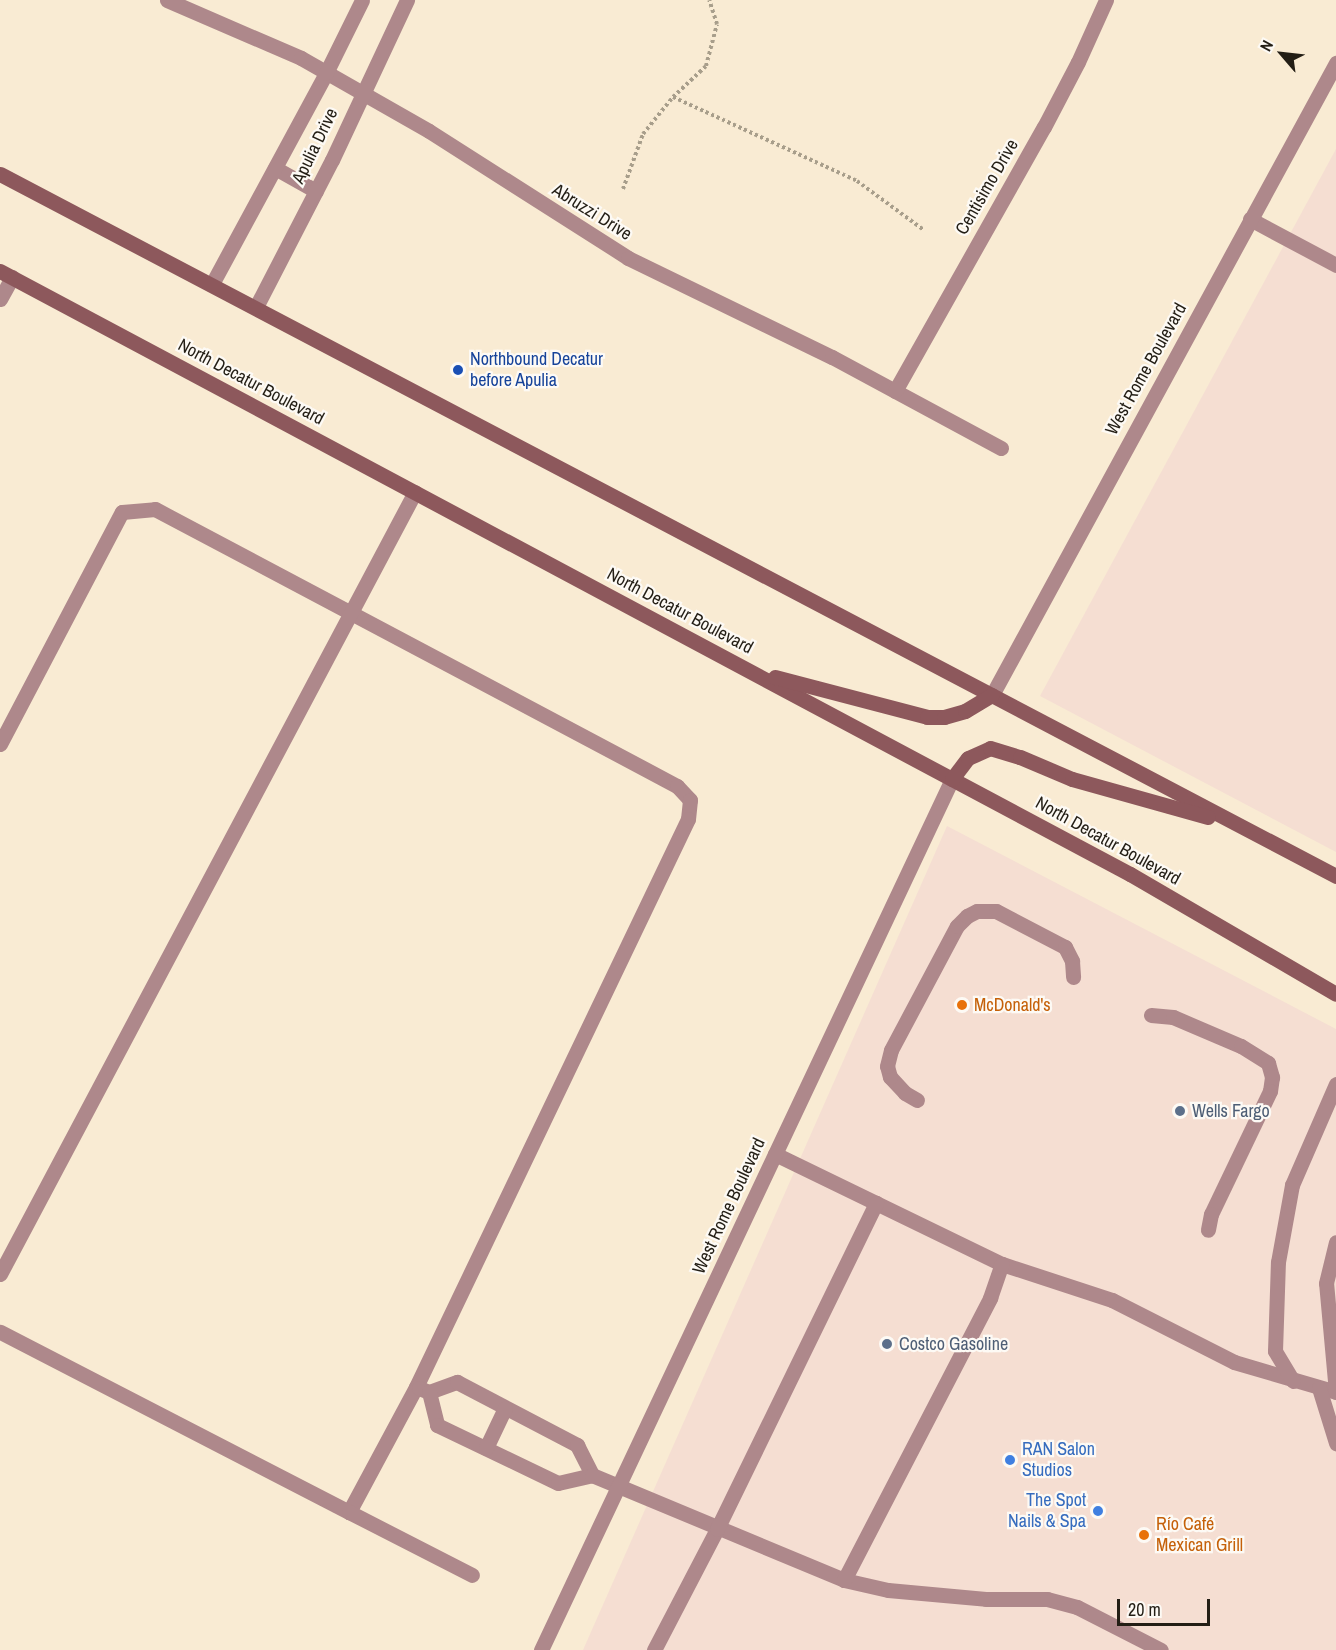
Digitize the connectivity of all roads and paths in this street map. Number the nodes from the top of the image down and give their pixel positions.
1 (167, 0) edge
2 (362, 0) edge
3 (407, 0) edge
4 (709, 0) edge
5 (1106, 0) edge
6 (1336, 63) edge
7 (326, 73) junction
8 (362, 94) junction
9 (673, 98) junction
10 (275, 168) junction
11 (0, 174) edge
12 (623, 189) dead end
13 (316, 191) junction
14 (1250, 219) junction
15 (924, 230) dead end
16 (1336, 265) edge
17 (6, 274) edge
18 (212, 284) junction
19 (0, 299) edge
20 (256, 307) junction
21 (895, 391) junction
22 (1001, 448) dead end
23 (414, 492) junction
24 (351, 613) junction
25 (751, 671) junction
26 (992, 695) junction
27 (0, 744) edge
28 (952, 779) junction
29 (1237, 825) junction
30 (1336, 876) edge
31 (1073, 977) dead end
32 (1336, 994) edge
33 (1151, 1015) dead end
34 (1336, 1084) edge
35 (917, 1100) dead end
36 (775, 1154) junction
37 (876, 1203) junction
38 (1208, 1230) dead end
39 (1336, 1242) edge
40 (1002, 1264) junction
41 (0, 1274) edge
42 (0, 1332) edge
43 (1293, 1381) junction
44 (1319, 1388) junction
45 (423, 1389) junction
46 (1336, 1392) edge
47 (505, 1407) junction
48 (1336, 1443) edge
49 (486, 1448) junction
50 (592, 1475) junction
51 (619, 1486) junction
52 (350, 1512) junction
53 (717, 1529) junction
54 (472, 1575) dead end
55 (844, 1580) junction
56 (541, 1650) edge
57 (654, 1650) edge
58 (1161, 1650) edge

1 - 7 street, Abruzzi Drive
2 - 7 street, Apulia Drive
3 - 8 street, Apulia Drive
4 - 9 path
5 - 21 street, Centisimo Drive
6 - 14 street, West Rome Boulevard
7 - 8 street, Abruzzi Drive
7 - 10 street, Apulia Drive
8 - 13 street, Apulia Drive
8 - 21 street, Abruzzi Drive
9 - 12 path
9 - 15 path
10 - 13 street
10 - 18 street, Apulia Drive
11 - 18 main road
13 - 20 street, Apulia Drive
14 - 16 street
14 - 26 street, West Rome Boulevard
17 - 19 street
17 - 23 main road, North Decatur Boulevard
18 - 20 main road
20 - 26 main road
21 - 22 street, Abruzzi Drive
23 - 24 street
23 - 25 main road, North Decatur Boulevard
24 - 27 street
24 - 41 street
24 - 45 street
25 - 26 main road
25 - 28 main road, North Decatur Boulevard
26 - 29 main road
28 - 29 main road
28 - 32 main road, North Decatur Boulevard
28 - 36 street, West Rome Boulevard
29 - 30 main road
31 - 35 street
33 - 38 street
34 - 43 street
36 - 37 street
36 - 51 street, West Rome Boulevard
37 - 40 street
37 - 53 street
39 - 46 street
40 - 43 street
40 - 55 street
42 - 52 street
43 - 44 street
44 - 46 street
44 - 48 street
45 - 47 street
45 - 49 street
45 - 52 street
47 - 49 street
47 - 50 street
49 - 50 street
50 - 51 street
51 - 53 street
51 - 56 street, West Rome Boulevard
52 - 54 street
53 - 55 street
53 - 57 street
55 - 58 street

